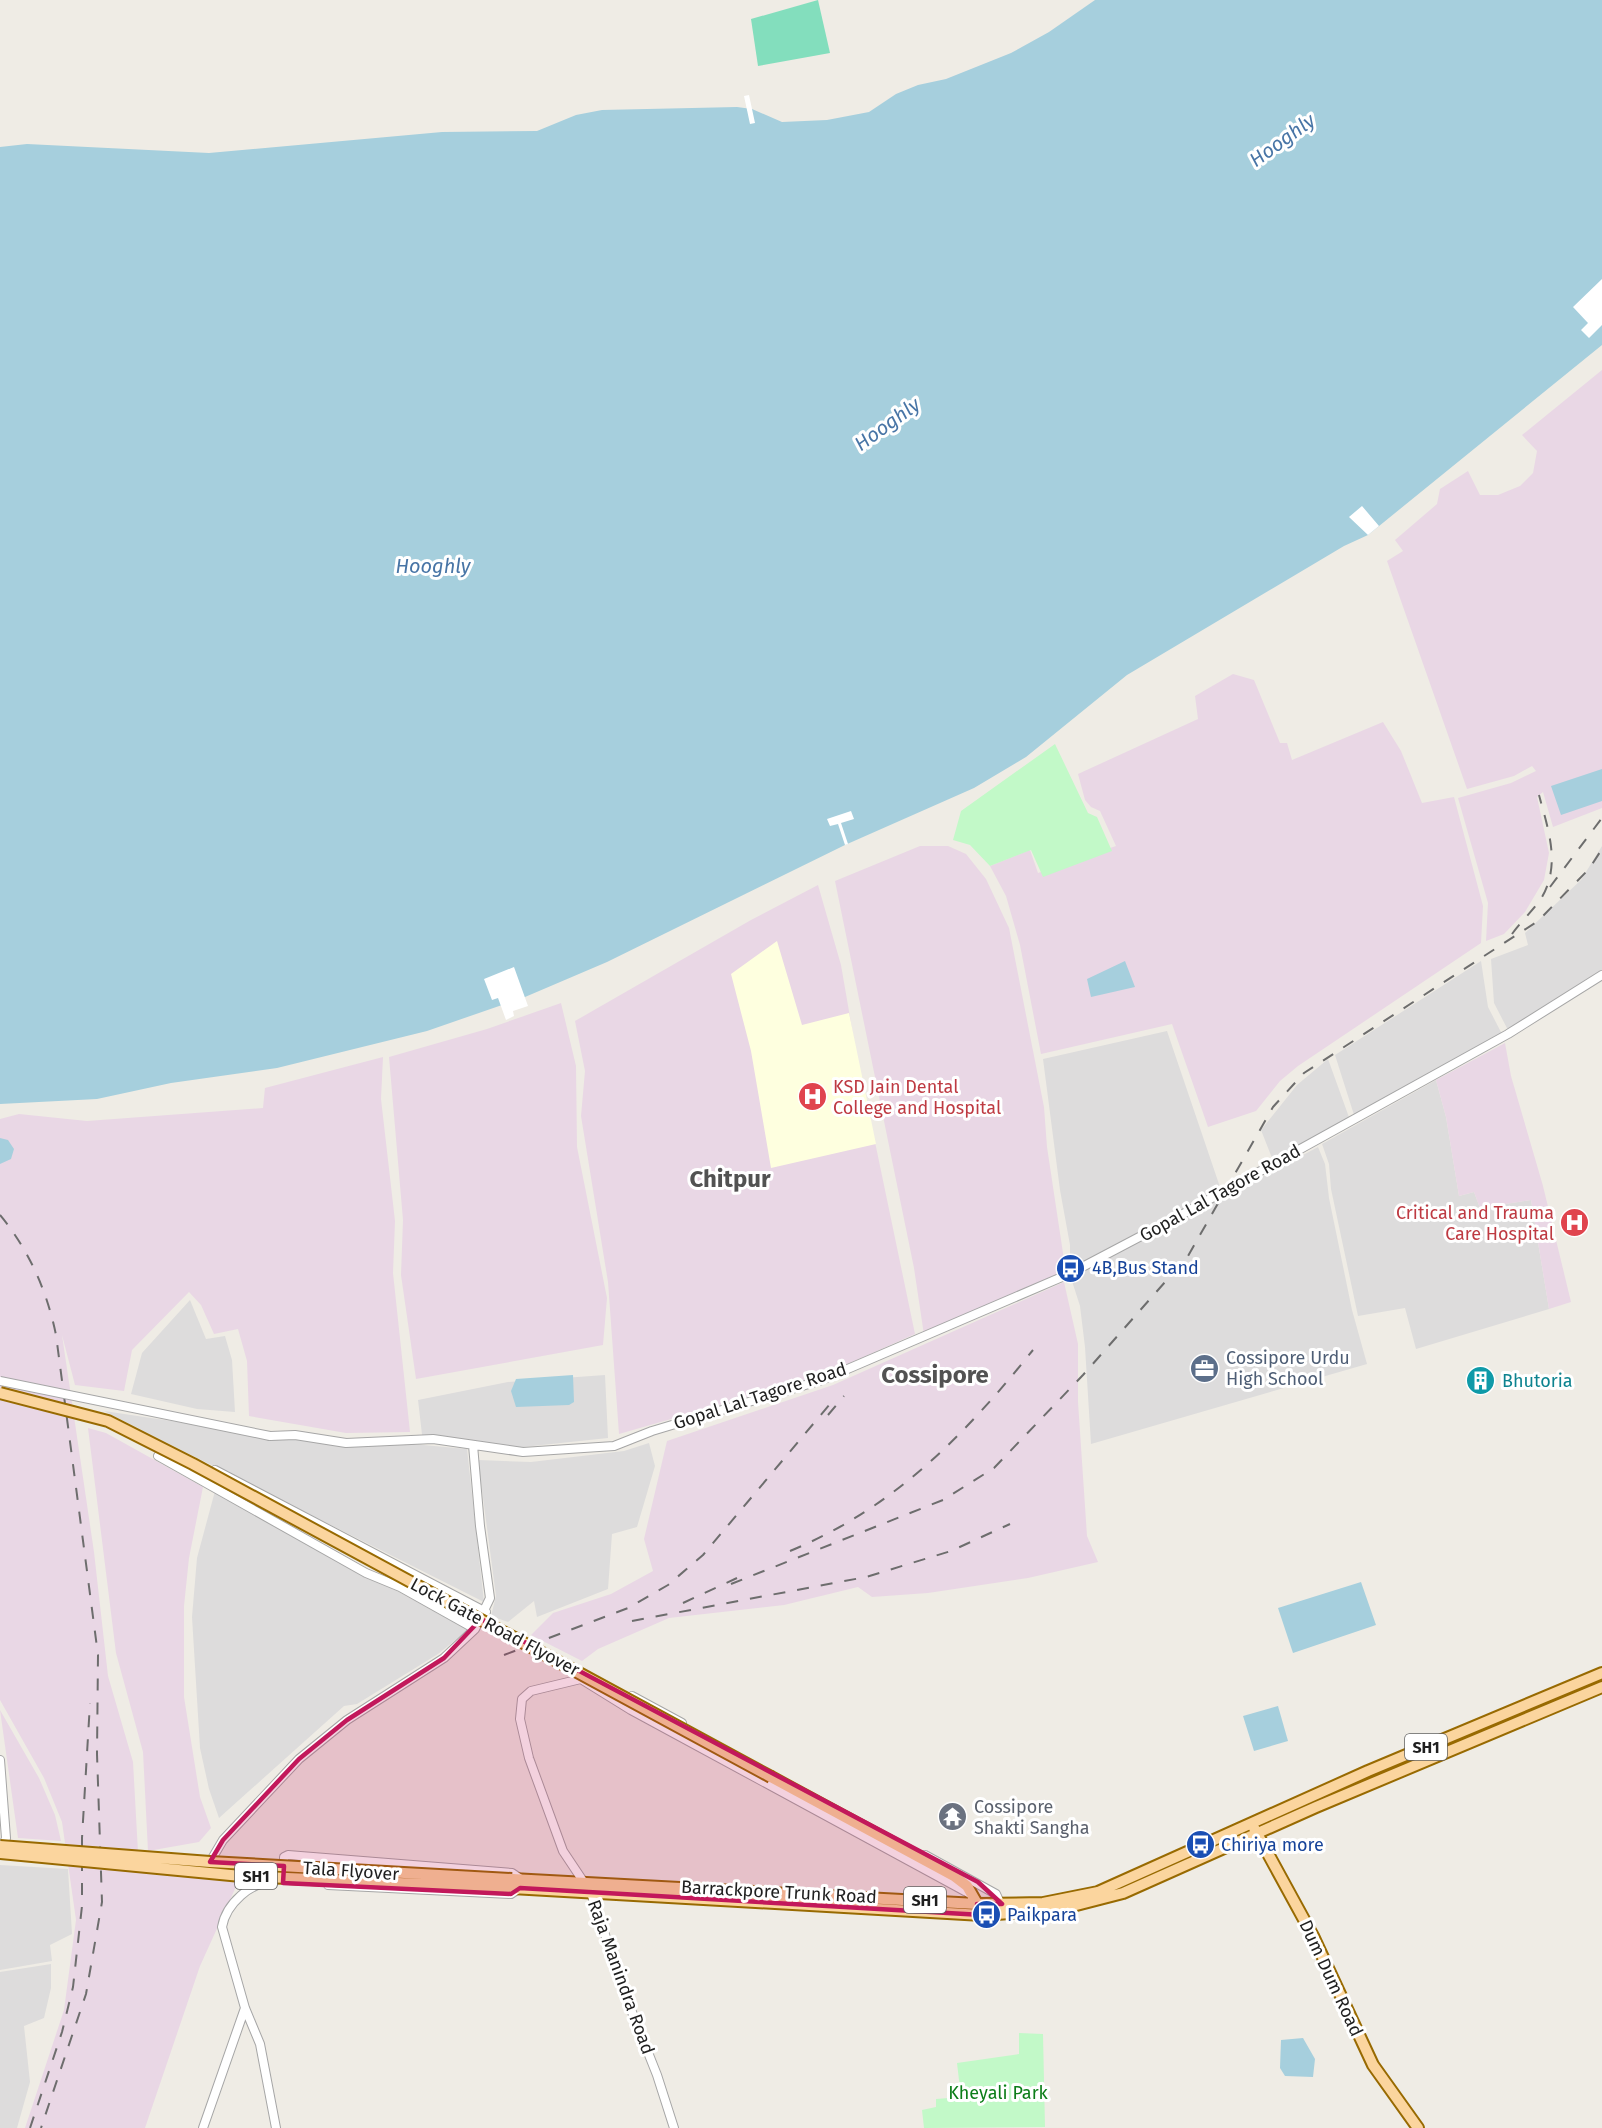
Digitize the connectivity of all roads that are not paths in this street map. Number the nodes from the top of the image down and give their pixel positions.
1 (1602, 975) edge
2 (0, 1381) edge
3 (0, 1393) edge
4 (473, 1445) junction
5 (486, 1612) junction
6 (475, 1629) junction
7 (1602, 1674) edge
8 (579, 1679) junction
9 (1602, 1687) edge
10 (1469, 1729) junction
11 (1474, 1743) junction
12 (0, 1760) edge
13 (1251, 1822) junction
14 (1257, 1834) junction
15 (2, 1840) edge
16 (0, 1854) edge
17 (210, 1862) junction
18 (582, 1881) junction
19 (283, 1883) junction
20 (517, 1884) junction
21 (591, 1893) junction
22 (975, 1900) junction
23 (1002, 1909) junction
24 (982, 1915) junction
25 (245, 2008) junction
26 (203, 2128) edge
27 (276, 2128) edge
28 (674, 2128) edge
29 (1418, 2128) edge

1 - 4 street, Gopal Lal Tagore Road
2 - 4 street, Gopal Lal Tagore Road, bridge
3 - 22 main road, Lock Gate Road Flyover, bridge
4 - 5 street
5 - 6 street
5 - 6 street
6 - 17 street
7 - 10 main road, Barrackpore Trunk Road / SH1
8 - 18 street, Raja Manindra Road
8 - 22 street
8 - 23 street, Raja Manindra Road
9 - 11 main road, Barrackpore Trunk Road / SH1
10 - 11 main road
10 - 13 main road, Barrackpore Trunk Road / SH1
11 - 14 main road, Barrackpore Trunk Road / SH1
12 - 15 street
13 - 14 main road, Dum Dum Road
13 - 23 main road, Barrackpore Trunk Road / SH1
14 - 23 main road, Barrackpore Trunk Road / SH1
14 - 29 main road, Dum Dum Road
15 - 16 street
15 - 17 main road, Tala Flyover, bridge
16 - 20 main road, Tala Flyover / SH1, bridge
17 - 20 main road, Tala Flyover, bridge
18 - 20 main road, Barrackpore Trunk Road / SH1
18 - 21 street, Raja Manindra Road
18 - 22 main road, Barrackpore Trunk Road / SH1
19 - 20 street
19 - 20 street
19 - 25 street
20 - 21 main road, Barrackpore Trunk Road / SH1
21 - 24 main road, Barrackpore Trunk Road / SH1
21 - 28 street, Raja Manindra Road
22 - 23 main road, Barrackpore Trunk Road / SH1
22 - 24 main road, Lock Gate Road Flyover
23 - 24 main road, Barrackpore Trunk Road / SH1
25 - 26 street
25 - 27 street

